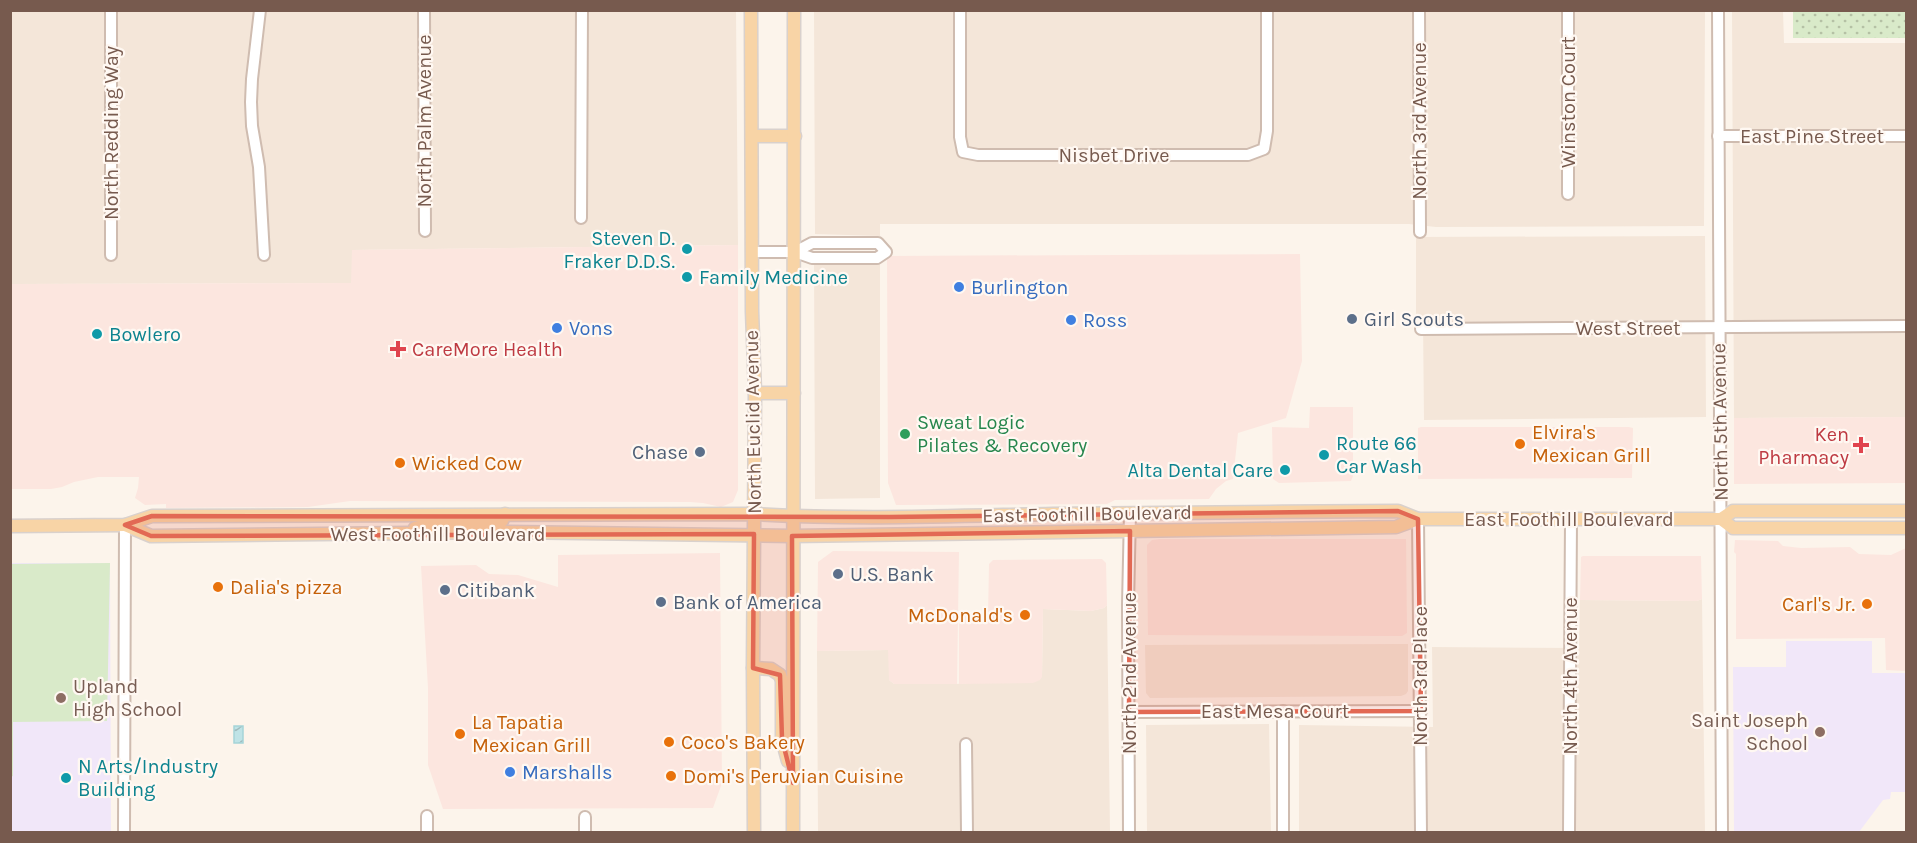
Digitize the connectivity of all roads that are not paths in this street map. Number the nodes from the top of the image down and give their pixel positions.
1 (111, 10) edge
2 (260, 10) edge
3 (424, 10) edge
4 (582, 10) edge
5 (752, 10) edge
6 (794, 10) edge
7 (960, 10) edge
8 (1267, 10) edge
9 (1419, 10) edge
10 (1568, 10) edge
11 (1718, 10) edge
12 (752, 136) junction
13 (795, 136) junction
14 (1718, 136) junction
15 (1906, 136) edge
16 (1568, 194) dead end
17 (581, 218) dead end
18 (425, 231) dead end
19 (1420, 232) dead end
20 (752, 252) junction
21 (795, 252) junction
22 (111, 255) dead end
23 (264, 255) dead end
24 (1906, 326) edge
25 (1719, 327) junction
26 (1421, 329) dead end
27 (755, 393) junction
28 (794, 393) junction
29 (1906, 511) edge
30 (1130, 513) junction
31 (505, 514) junction
32 (754, 514) junction
33 (792, 516) junction
34 (1418, 519) junction
35 (1721, 519) junction
36 (1571, 520) junction
37 (125, 525) junction
38 (10, 526) edge
39 (1906, 528) edge
40 (1130, 531) junction
41 (407, 533) junction
42 (754, 534) junction
43 (792, 536) junction
44 (753, 668) junction
45 (1283, 711) junction
46 (1421, 711) junction
47 (1129, 712) junction
48 (966, 744) dead end
49 (793, 783) junction
50 (427, 816) dead end
51 (585, 817) dead end
52 (124, 832) edge
53 (427, 832) edge
54 (585, 832) edge
55 (754, 832) edge
56 (793, 832) edge
57 (967, 832) edge
58 (1129, 832) edge
59 (1283, 832) edge
60 (1421, 832) edge
61 (1569, 832) edge
62 (1722, 832) edge

1 - 22 street, North Redding Way
2 - 23 street
3 - 18 street, North Palm Avenue
4 - 17 street
5 - 12 main road, North Euclid Avenue
6 - 13 main road, North Euclid Avenue
7 - 8 street, Nisbet Drive
9 - 19 street, North 3rd Avenue
10 - 16 street, Winston Court
11 - 14 street, North 5th Avenue
12 - 13 main road
12 - 20 main road, North Euclid Avenue
13 - 21 main road, North Euclid Avenue
14 - 15 street, East Pine Street
14 - 25 street, North 5th Avenue
20 - 21 street
20 - 27 main road, North Euclid Avenue
21 - 21 street
21 - 28 main road, North Euclid Avenue
24 - 25 street, West Street
25 - 26 street, West Street
25 - 35 street, North 5th Avenue
27 - 28 main road
27 - 32 main road, North Euclid Avenue
28 - 33 main road, North Euclid Avenue
29 - 35 main road, East Foothill Boulevard
30 - 33 main road, East Foothill Boulevard
30 - 34 main road, East Foothill Boulevard
30 - 40 street, North 2nd Avenue
31 - 32 main road, West Foothill Boulevard
31 - 37 main road, West Foothill Boulevard
31 - 41 main road
32 - 33 main road, East Foothill Boulevard
32 - 42 main road, North Euclid Avenue
33 - 43 main road, North Euclid Avenue
34 - 36 main road, East Foothill Boulevard
34 - 40 main road, East Foothill Boulevard
34 - 46 street, North 3rd Place
35 - 36 main road, East Foothill Boulevard
35 - 39 main road, East Foothill Boulevard
35 - 62 street, North 5th Avenue
36 - 61 street, North 4th Avenue
37 - 38 main road, West Foothill Boulevard
37 - 41 main road, West Foothill Boulevard
37 - 52 street
40 - 43 main road, East Foothill Boulevard
40 - 47 street, North 2nd Avenue
41 - 42 main road, West Foothill Boulevard
42 - 43 main road, East Foothill Boulevard
42 - 44 main road, North Euclid Avenue
43 - 49 main road, North Euclid Avenue
44 - 49 main road
44 - 55 main road, North Euclid Avenue
45 - 46 street, East Mesa Court
45 - 47 street, East Mesa Court
45 - 59 street
46 - 60 street, North 3rd Place
47 - 58 street, North 2nd Avenue
48 - 57 street
49 - 56 main road, North Euclid Avenue
50 - 53 street
51 - 54 street

